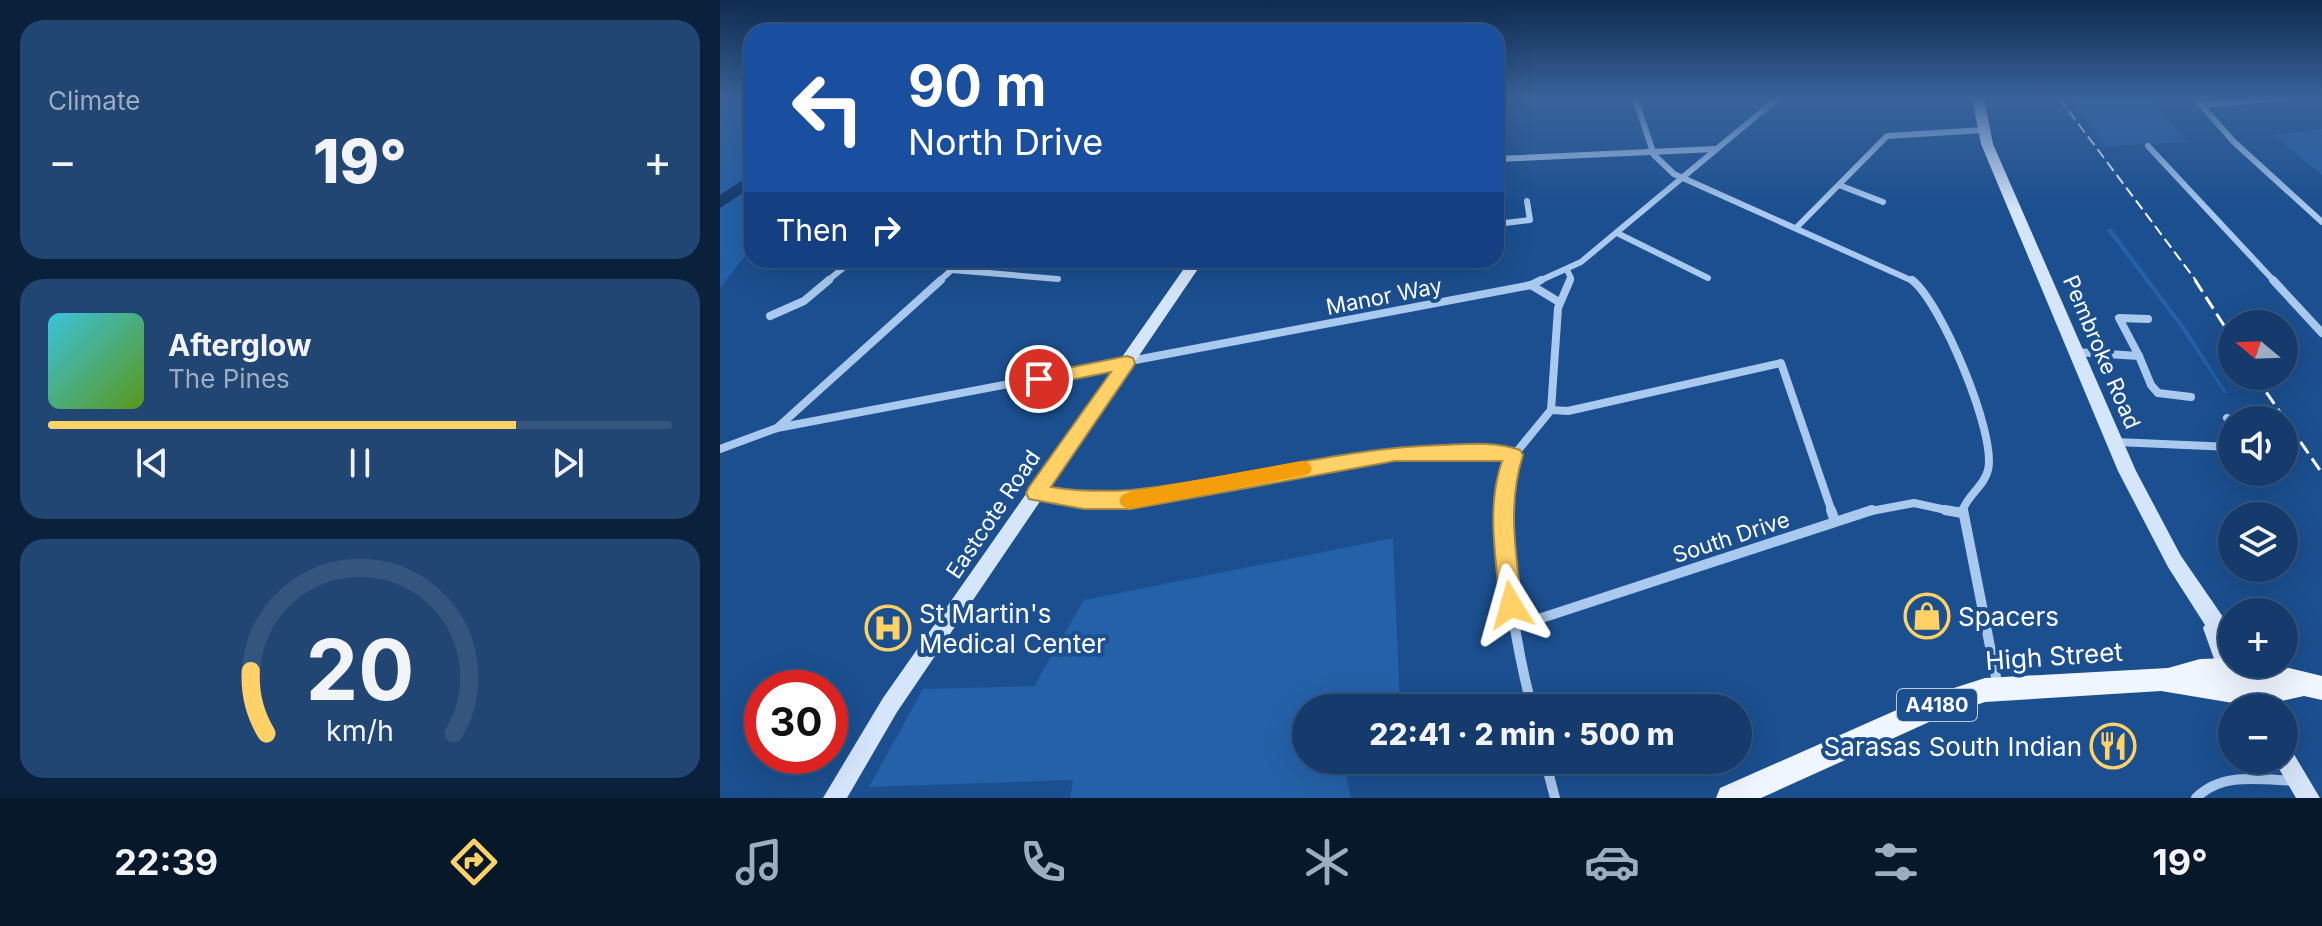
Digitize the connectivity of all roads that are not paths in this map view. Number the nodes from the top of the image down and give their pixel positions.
1 (1647, 135) edge
2 (1733, 135) edge
3 (1889, 135) edge
4 (1985, 135) edge
5 (2228, 135) edge
6 (2148, 146) dead end
7 (1716, 149) junction
8 (1653, 152) junction
9 (1504, 159) edge
10 (1682, 178) junction
11 (1839, 185) junction
12 (1527, 201) dead end
13 (1883, 202) dead end
14 (2322, 222) edge
15 (1504, 223) edge
16 (1796, 228) junction
17 (1617, 233) junction
18 (843, 268) edge
19 (1192, 268) edge
20 (952, 270) joint
21 (1567, 270) junction
22 (1708, 278) dead end
23 (1058, 279) dead end
24 (1531, 285) junction
25 (1559, 302) junction
26 (770, 316) dead end
27 (2148, 319) dead end
28 (2322, 333) edge
29 (2075, 352) junction
30 (2139, 356) junction
31 (1127, 363) junction
32 (2191, 397) dead end
33 (1551, 410) junction
34 (777, 428) junction
35 (2115, 442) junction
36 (2218, 446) edge
37 (720, 449) edge
38 (1514, 455) junction
39 (1036, 493) junction
40 (1962, 513) junction
41 (1835, 521) junction
42 (1514, 627) junction
43 (2161, 679) junction
44 (2243, 679) edge
45 (2305, 686) edge
46 (1998, 688) junction
47 (1529, 694) edge
48 (1549, 774) edge
49 (2304, 790) edge
50 (834, 798) edge
51 (1555, 798) edge
52 (1730, 798) edge
53 (2196, 798) edge

1 - 8 street
2 - 7 street, Manor Way
3 - 11 street
4 - 29 street, Pembroke Road
5 - 14 street
6 - 28 street
7 - 8 street
7 - 10 street, Manor Way
8 - 9 street
8 - 10 street
10 - 16 street
10 - 17 street, Manor Way
11 - 13 street
11 - 16 street
12 - 15 street
16 - 40 street
17 - 21 street, Manor Way
17 - 22 street
18 - 26 street
19 - 31 street, Eastcote Road
20 - 23 street
20 - 34 street
21 - 24 street, Manor Way
21 - 25 street
24 - 25 street
24 - 31 street, Manor Way
25 - 33 street
27 - 30 street
29 - 30 street
29 - 35 street, Pembroke Road
30 - 32 street
31 - 34 street, Manor Way
31 - 39 street, Eastcote Road
33 - 38 street
33 - 41 street
34 - 37 street
35 - 36 street
35 - 44 street, Pembroke Road
38 - 39 street
38 - 42 street
39 - 50 street, Eastcote Road
40 - 41 street, South Drive
40 - 46 street
41 - 42 street, South Drive
42 - 47 street
43 - 44 main road, High Street / A4180
43 - 44 main road
43 - 46 main road, High Street / A4180
44 - 45 main road, A4180
46 - 52 main road, High Street / A4180
48 - 51 street
49 - 53 street

